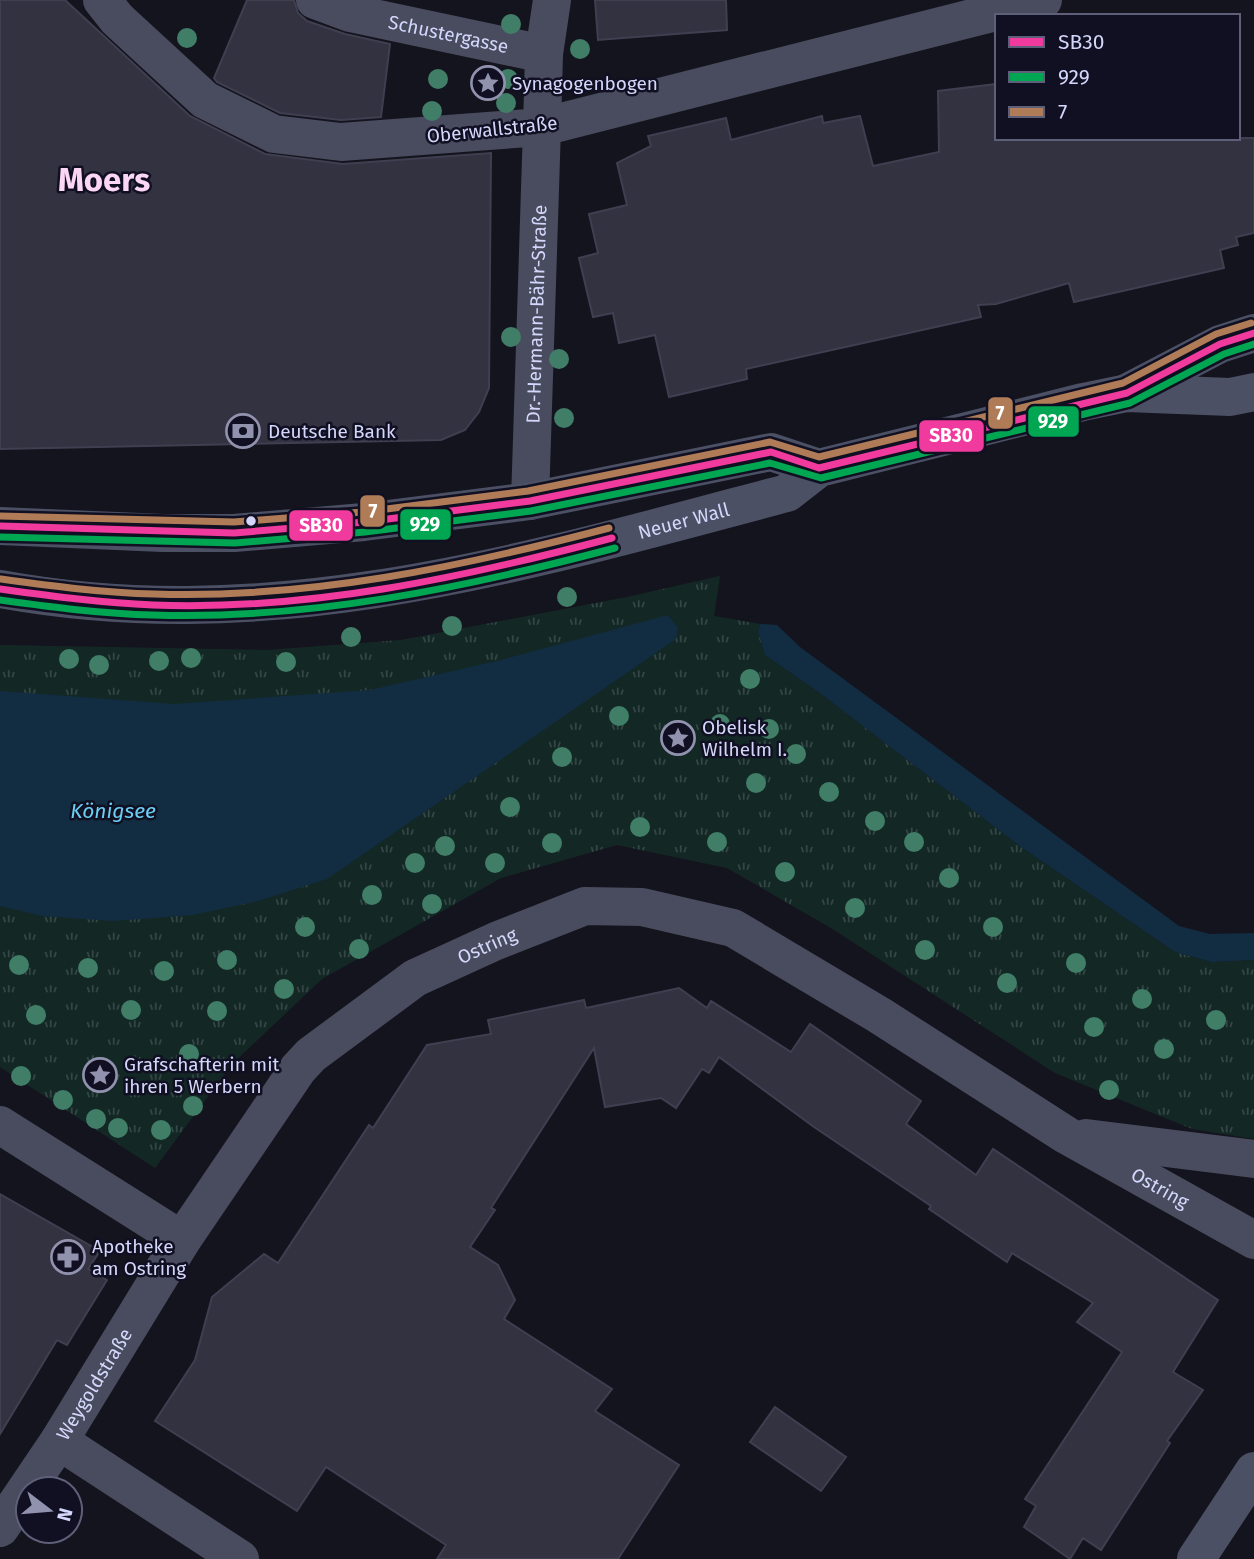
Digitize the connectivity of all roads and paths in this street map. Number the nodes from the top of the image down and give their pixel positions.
1 (102, 0) edge
2 (315, 0) edge
3 (552, 0) edge
4 (1043, 0) edge
5 (544, 54) junction
6 (542, 127) junction
7 (1254, 332) edge
8 (1254, 392) edge
9 (1126, 393) junction
10 (819, 468) junction
11 (530, 501) junction
12 (0, 526) edge
13 (0, 589) edge
14 (0, 1125) edge
15 (1066, 1135) junction
16 (1254, 1159) edge
17 (182, 1240) junction
18 (1254, 1240) edge
19 (59, 1441) junction
20 (1254, 1471) edge
21 (0, 1528) edge
22 (240, 1559) edge
23 (1196, 1559) edge

1 - 6 street, Oberwallstraße
2 - 5 street, Schustergasse
3 - 5 street, Dr.-Hermann-Bähr-Straße
4 - 6 street, Oberwallstraße
5 - 6 street, Dr.-Hermann-Bähr-Straße
6 - 11 street, Dr.-Hermann-Bähr-Straße
7 - 9 main road, Neuer Wall
8 - 9 main road, Neuer Wall
9 - 10 main road, Neuer Wall
10 - 11 main road
10 - 13 main road, Neuer Wall
11 - 12 main road
14 - 17 street
15 - 16 street, Ostring
15 - 17 street, Ostring
15 - 18 street, Ostring
17 - 19 street, Weygoldstraße
19 - 21 street, Weygoldstraße
19 - 22 street
20 - 23 main road

